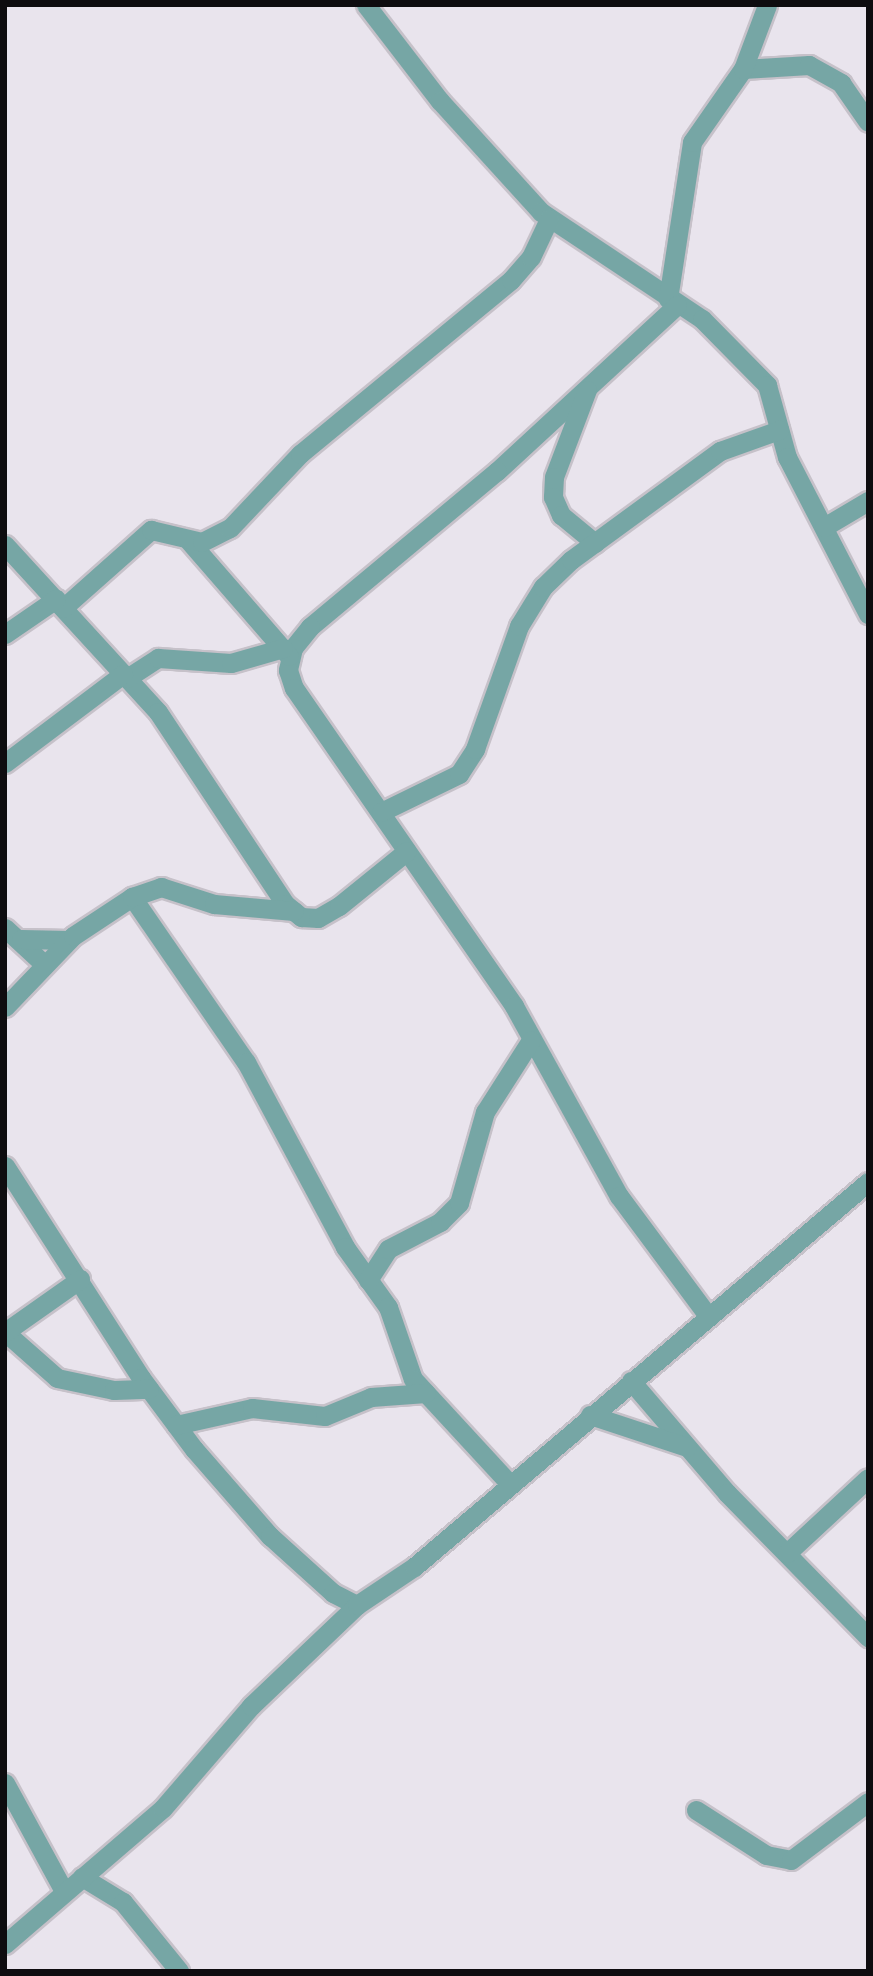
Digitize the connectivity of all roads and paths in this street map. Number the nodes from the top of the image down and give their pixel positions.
1 (366, 5) edge
2 (767, 5) edge
3 (743, 69) junction
4 (868, 122) edge
5 (549, 219) junction
6 (673, 302) junction
7 (589, 386) junction
8 (779, 430) junction
9 (868, 501) edge
10 (824, 527) junction
11 (189, 541) junction
12 (595, 543) junction
13 (5, 545) edge
14 (60, 604) junction
15 (868, 614) edge
16 (5, 634) edge
17 (286, 652) junction
18 (125, 676) junction
19 (5, 763) edge
20 (381, 812) junction
21 (407, 851) junction
22 (132, 897) junction
23 (294, 911) junction
24 (5, 928) edge
25 (21, 939) junction
26 (69, 940) junction
27 (44, 964) junction
28 (5, 1007) edge
29 (531, 1040) junction
30 (5, 1166) edge
31 (868, 1182) edge
32 (80, 1279) junction
33 (368, 1280) junction
34 (708, 1316) junction
35 (5, 1332) edge
36 (632, 1381) junction
37 (149, 1389) junction
38 (426, 1394) junction
39 (590, 1415) junction
40 (176, 1425) junction
41 (687, 1447) junction
42 (868, 1478) edge
43 (509, 1483) junction
44 (786, 1553) junction
45 (357, 1605) junction
46 (868, 1637) edge
47 (5, 1783) edge
48 (868, 1802) edge
49 (696, 1810) dead end
50 (82, 1877) junction
51 (64, 1891) junction
52 (5, 1944) edge
53 (179, 1971) edge

1 - 5 street
2 - 3 street
3 - 4 street
3 - 6 street
5 - 6 street
5 - 11 street
6 - 7 street
6 - 8 street
7 - 12 street
7 - 17 street
8 - 10 street
8 - 12 street
9 - 10 street
10 - 15 street
11 - 14 street
11 - 17 street
12 - 20 street
13 - 14 street
14 - 16 street
14 - 18 street
17 - 18 street
17 - 20 street
18 - 19 street
18 - 23 street
20 - 21 street
21 - 23 street
21 - 29 street
22 - 23 street
22 - 26 street
22 - 33 street
24 - 25 street
25 - 26 street
25 - 27 street
26 - 27 street
27 - 28 street
29 - 33 street
29 - 34 street
30 - 32 street
31 - 34 street
32 - 35 street
32 - 37 street
33 - 38 street
34 - 36 street
35 - 37 street
36 - 39 street
36 - 41 street
37 - 40 street
38 - 40 street
38 - 43 street
39 - 41 street
39 - 43 street
40 - 45 street
41 - 44 street
42 - 44 street
43 - 45 street
44 - 46 street
45 - 50 street
47 - 51 street
48 - 49 street
50 - 51 street
50 - 53 street
51 - 52 street

